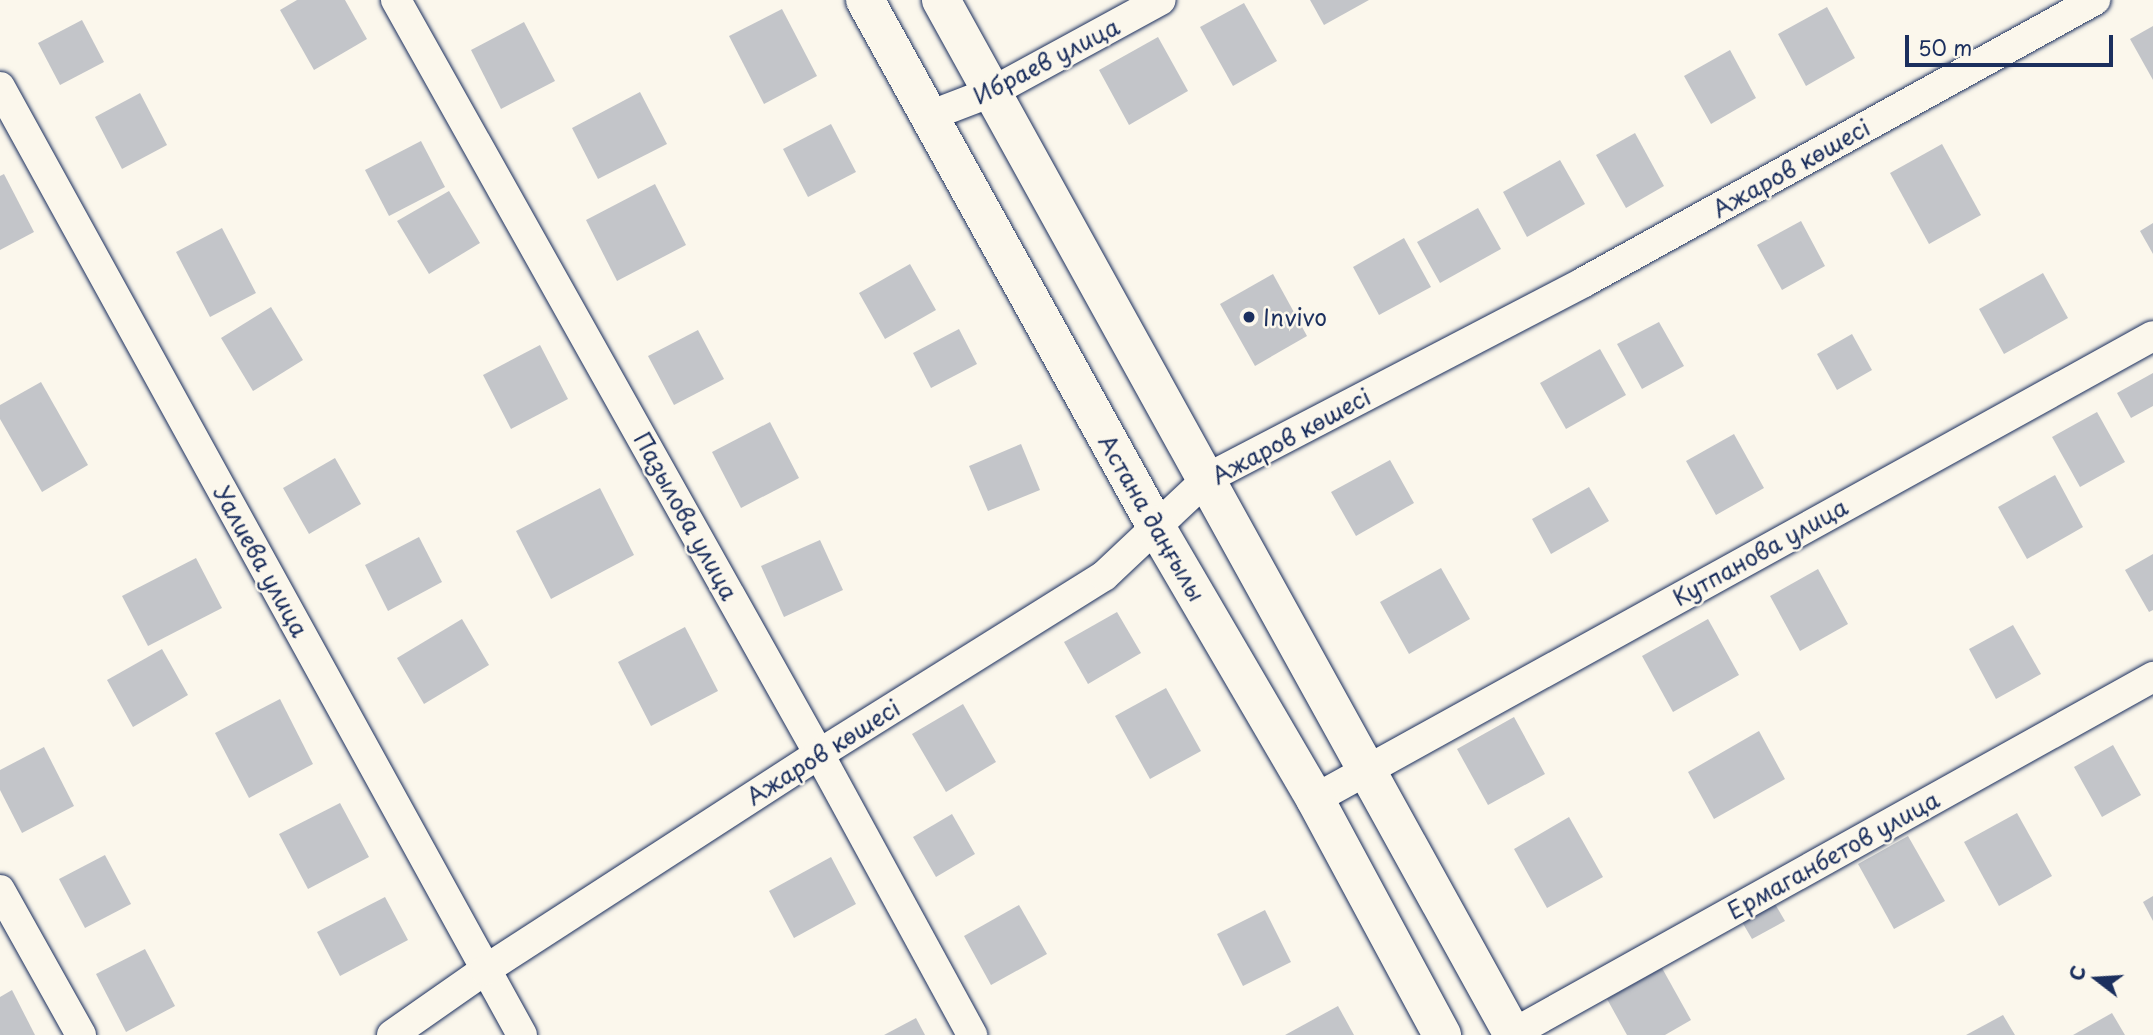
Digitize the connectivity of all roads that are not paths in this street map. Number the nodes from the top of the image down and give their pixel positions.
1 (396, 0) edge
2 (865, 0) edge
3 (942, 0) edge
4 (1161, 0) edge
5 (2095, 0) edge
6 (0, 87) edge
7 (992, 92) junction
8 (929, 116) junction
9 (2153, 336) edge
10 (1208, 478) junction
11 (1155, 525) junction
12 (2153, 677) edge
13 (819, 754) junction
14 (1366, 768) junction
15 (1315, 799) junction
16 (0, 890) edge
17 (485, 970) junction
18 (81, 1035) edge
19 (392, 1035) edge
20 (522, 1035) edge
21 (972, 1035) edge
22 (1442, 1035) edge
23 (1512, 1035) edge

1 - 13 street, Пазылова улица
2 - 8 street, Астана даңғылы
3 - 7 street
4 - 7 street, Ибраев улица
5 - 10 street, Ажаров көшесі
6 - 17 street, Уалиева улица
7 - 8 street, Ибраев улица
7 - 10 street
8 - 11 street, Астана даңғылы
9 - 14 street, Кутпанова улица
10 - 11 street, Ажаров көшесі
10 - 14 street
11 - 13 street, Ажаров көшесі
11 - 15 street, Астана даңғылы
12 - 23 street, Ермаганбетов улица
13 - 17 street, Ажаров көшесі
13 - 21 street, Пазылова улица
14 - 15 street, Кутпанова улица
14 - 23 street
15 - 22 street, Астана даңғылы
16 - 18 street
17 - 19 street, Ажаров көшесі
17 - 20 street, Уалиева улица

